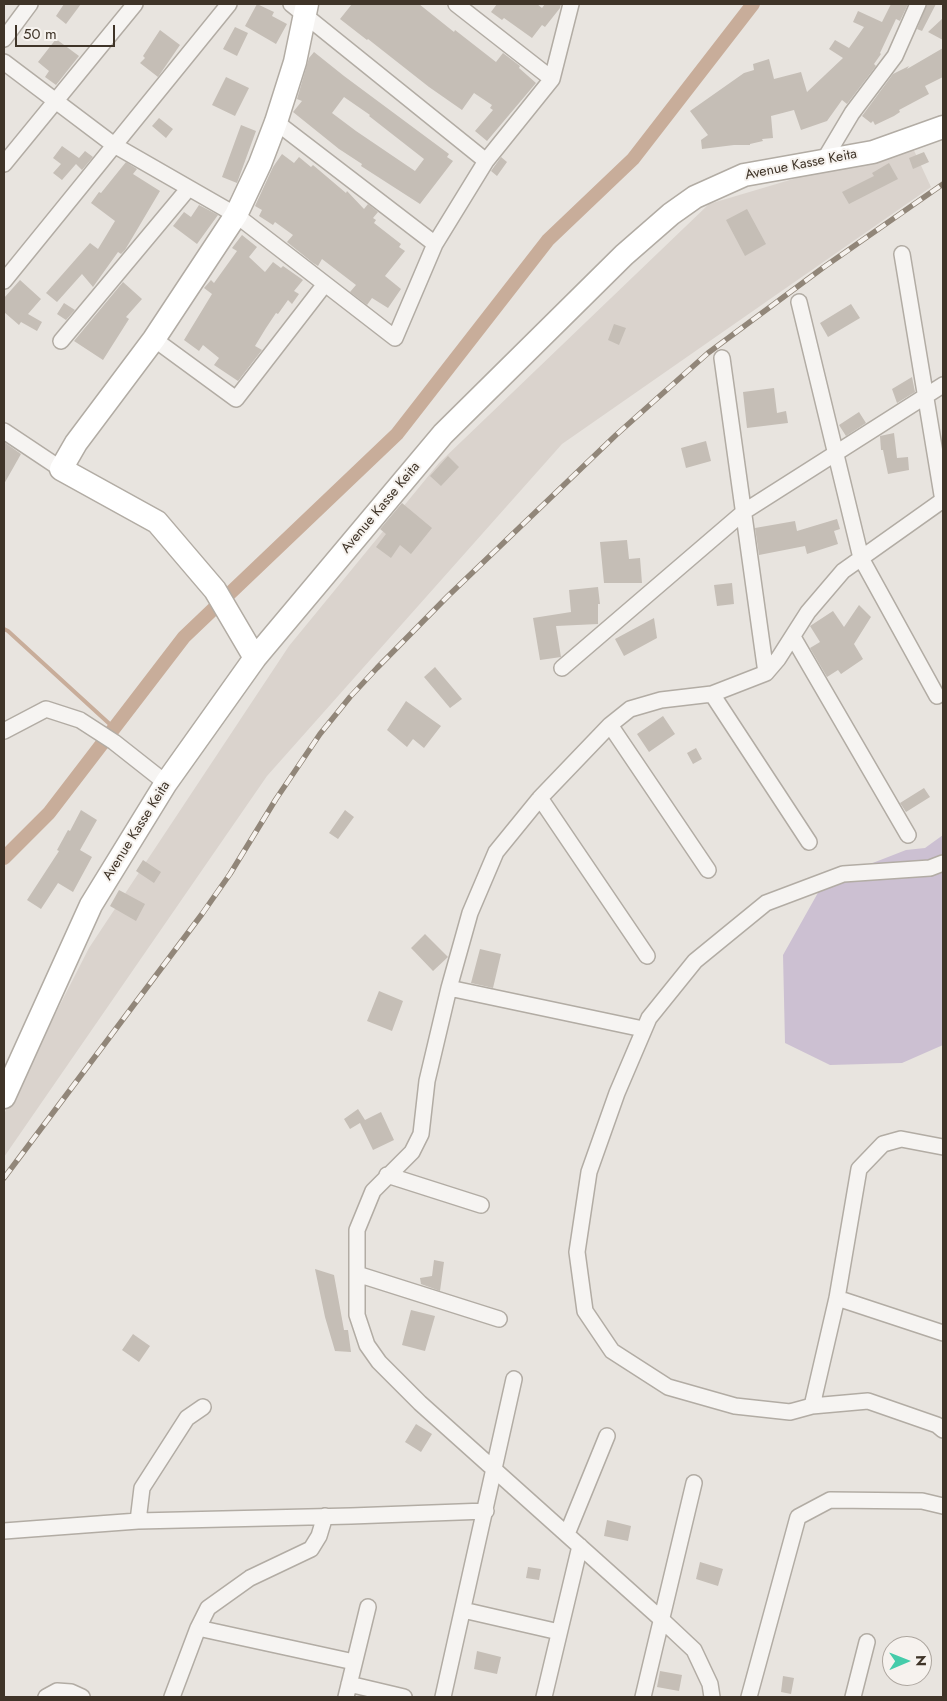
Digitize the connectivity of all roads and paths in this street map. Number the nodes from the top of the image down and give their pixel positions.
1 (30, 4) edge
2 (135, 4) edge
3 (229, 4) edge
4 (456, 4) edge
5 (571, 4) edge
6 (918, 4) edge
7 (306, 7) edge
8 (4, 39) edge
9 (4, 62) edge
10 (552, 79) junction
11 (55, 101) junction
12 (276, 122) junction
13 (943, 127) edge
14 (114, 146) junction
15 (824, 160) junction
16 (486, 161) junction
17 (4, 164) edge
18 (188, 189) junction
19 (236, 215) junction
20 (436, 244) junction
21 (902, 254) dead end
22 (4, 281) edge
23 (325, 284) junction
24 (799, 302) dead end
25 (154, 339) junction
26 (61, 341) dead end
27 (722, 358) dead end
28 (943, 385) edge
29 (926, 397) junction
30 (4, 431) edge
31 (836, 454) junction
32 (60, 469) junction
33 (943, 500) edge
34 (744, 512) junction
35 (862, 558) junction
36 (793, 636) junction
37 (255, 658) junction
38 (562, 668) dead end
39 (766, 673) junction
40 (712, 694) junction
41 (937, 696) dead end
42 (610, 725) junction
43 (4, 731) edge
44 (166, 783) junction
45 (540, 798) junction
46 (908, 835) dead end
47 (809, 842) dead end
48 (943, 863) edge
49 (708, 870) dead end
50 (648, 956) dead end
51 (449, 988) junction
52 (643, 1029) junction
53 (4, 1097) edge
54 (943, 1147) edge
55 (387, 1175) junction
56 (481, 1205) dead end
57 (357, 1274) junction
58 (837, 1298) junction
59 (500, 1319) dead end
60 (943, 1333) edge
61 (514, 1379) dead end
62 (812, 1406) junction
63 (203, 1407) dead end
64 (943, 1430) edge
65 (608, 1436) dead end
66 (495, 1470) junction
67 (694, 1483) dead end
68 (943, 1506) edge
69 (486, 1511) junction
70 (325, 1516) junction
71 (138, 1521) junction
72 (4, 1530) edge
73 (567, 1534) junction
74 (580, 1546) junction
75 (368, 1607) dead end
76 (463, 1610) junction
77 (662, 1619) junction
78 (198, 1628) junction
79 (560, 1632) junction
80 (867, 1642) dead end
81 (354, 1662) junction
82 (347, 1691) edge
83 (46, 1697) edge
84 (82, 1697) edge
85 (172, 1697) edge
86 (404, 1697) edge
87 (443, 1697) edge
88 (544, 1697) edge
89 (643, 1697) edge
90 (712, 1697) edge
91 (749, 1697) edge
92 (853, 1697) edge

1 - 8 street
2 - 11 street
3 - 14 street
4 - 10 street
5 - 10 street
6 - 15 street
7 - 12 main road
7 - 16 street
9 - 11 street
10 - 16 street
11 - 14 street
11 - 17 street
12 - 19 main road
12 - 20 street
13 - 15 main road, Avenue Kasse Keita
14 - 18 street
14 - 22 street
15 - 37 main road, Avenue Kasse Keita
16 - 20 street
18 - 19 street
18 - 26 street
19 - 23 street
19 - 25 main road
20 - 23 street
21 - 29 street
23 - 25 street
24 - 31 street
25 - 32 main road
27 - 34 street
28 - 29 street
29 - 31 street
29 - 33 street
30 - 32 street
31 - 34 street
31 - 35 street
32 - 37 main road
33 - 35 street
34 - 38 street
34 - 39 street
35 - 36 street
35 - 41 street
36 - 39 street
36 - 46 street
37 - 44 main road, Avenue Kasse Keita
39 - 40 street
40 - 42 street
40 - 47 street
42 - 45 street
42 - 49 street
43 - 44 street
44 - 53 main road, Avenue Kasse Keita
45 - 50 street
45 - 51 street
48 - 52 street
51 - 52 street
51 - 55 street
52 - 62 street
54 - 58 street
55 - 56 street
55 - 57 street
57 - 59 street
57 - 66 street
58 - 60 street
58 - 62 street
61 - 66 street
62 - 64 street
63 - 71 street
65 - 73 street
66 - 69 street
66 - 73 street
67 - 77 street
68 - 91 street
69 - 70 street
69 - 76 street
70 - 71 street
70 - 78 street
71 - 72 street
73 - 74 street
74 - 77 street
74 - 79 street
75 - 81 street
76 - 79 street
76 - 87 street
77 - 89 street
77 - 90 street
78 - 81 street
78 - 85 street
79 - 88 street
80 - 92 street
81 - 82 street
82 - 86 street
83 - 84 street

